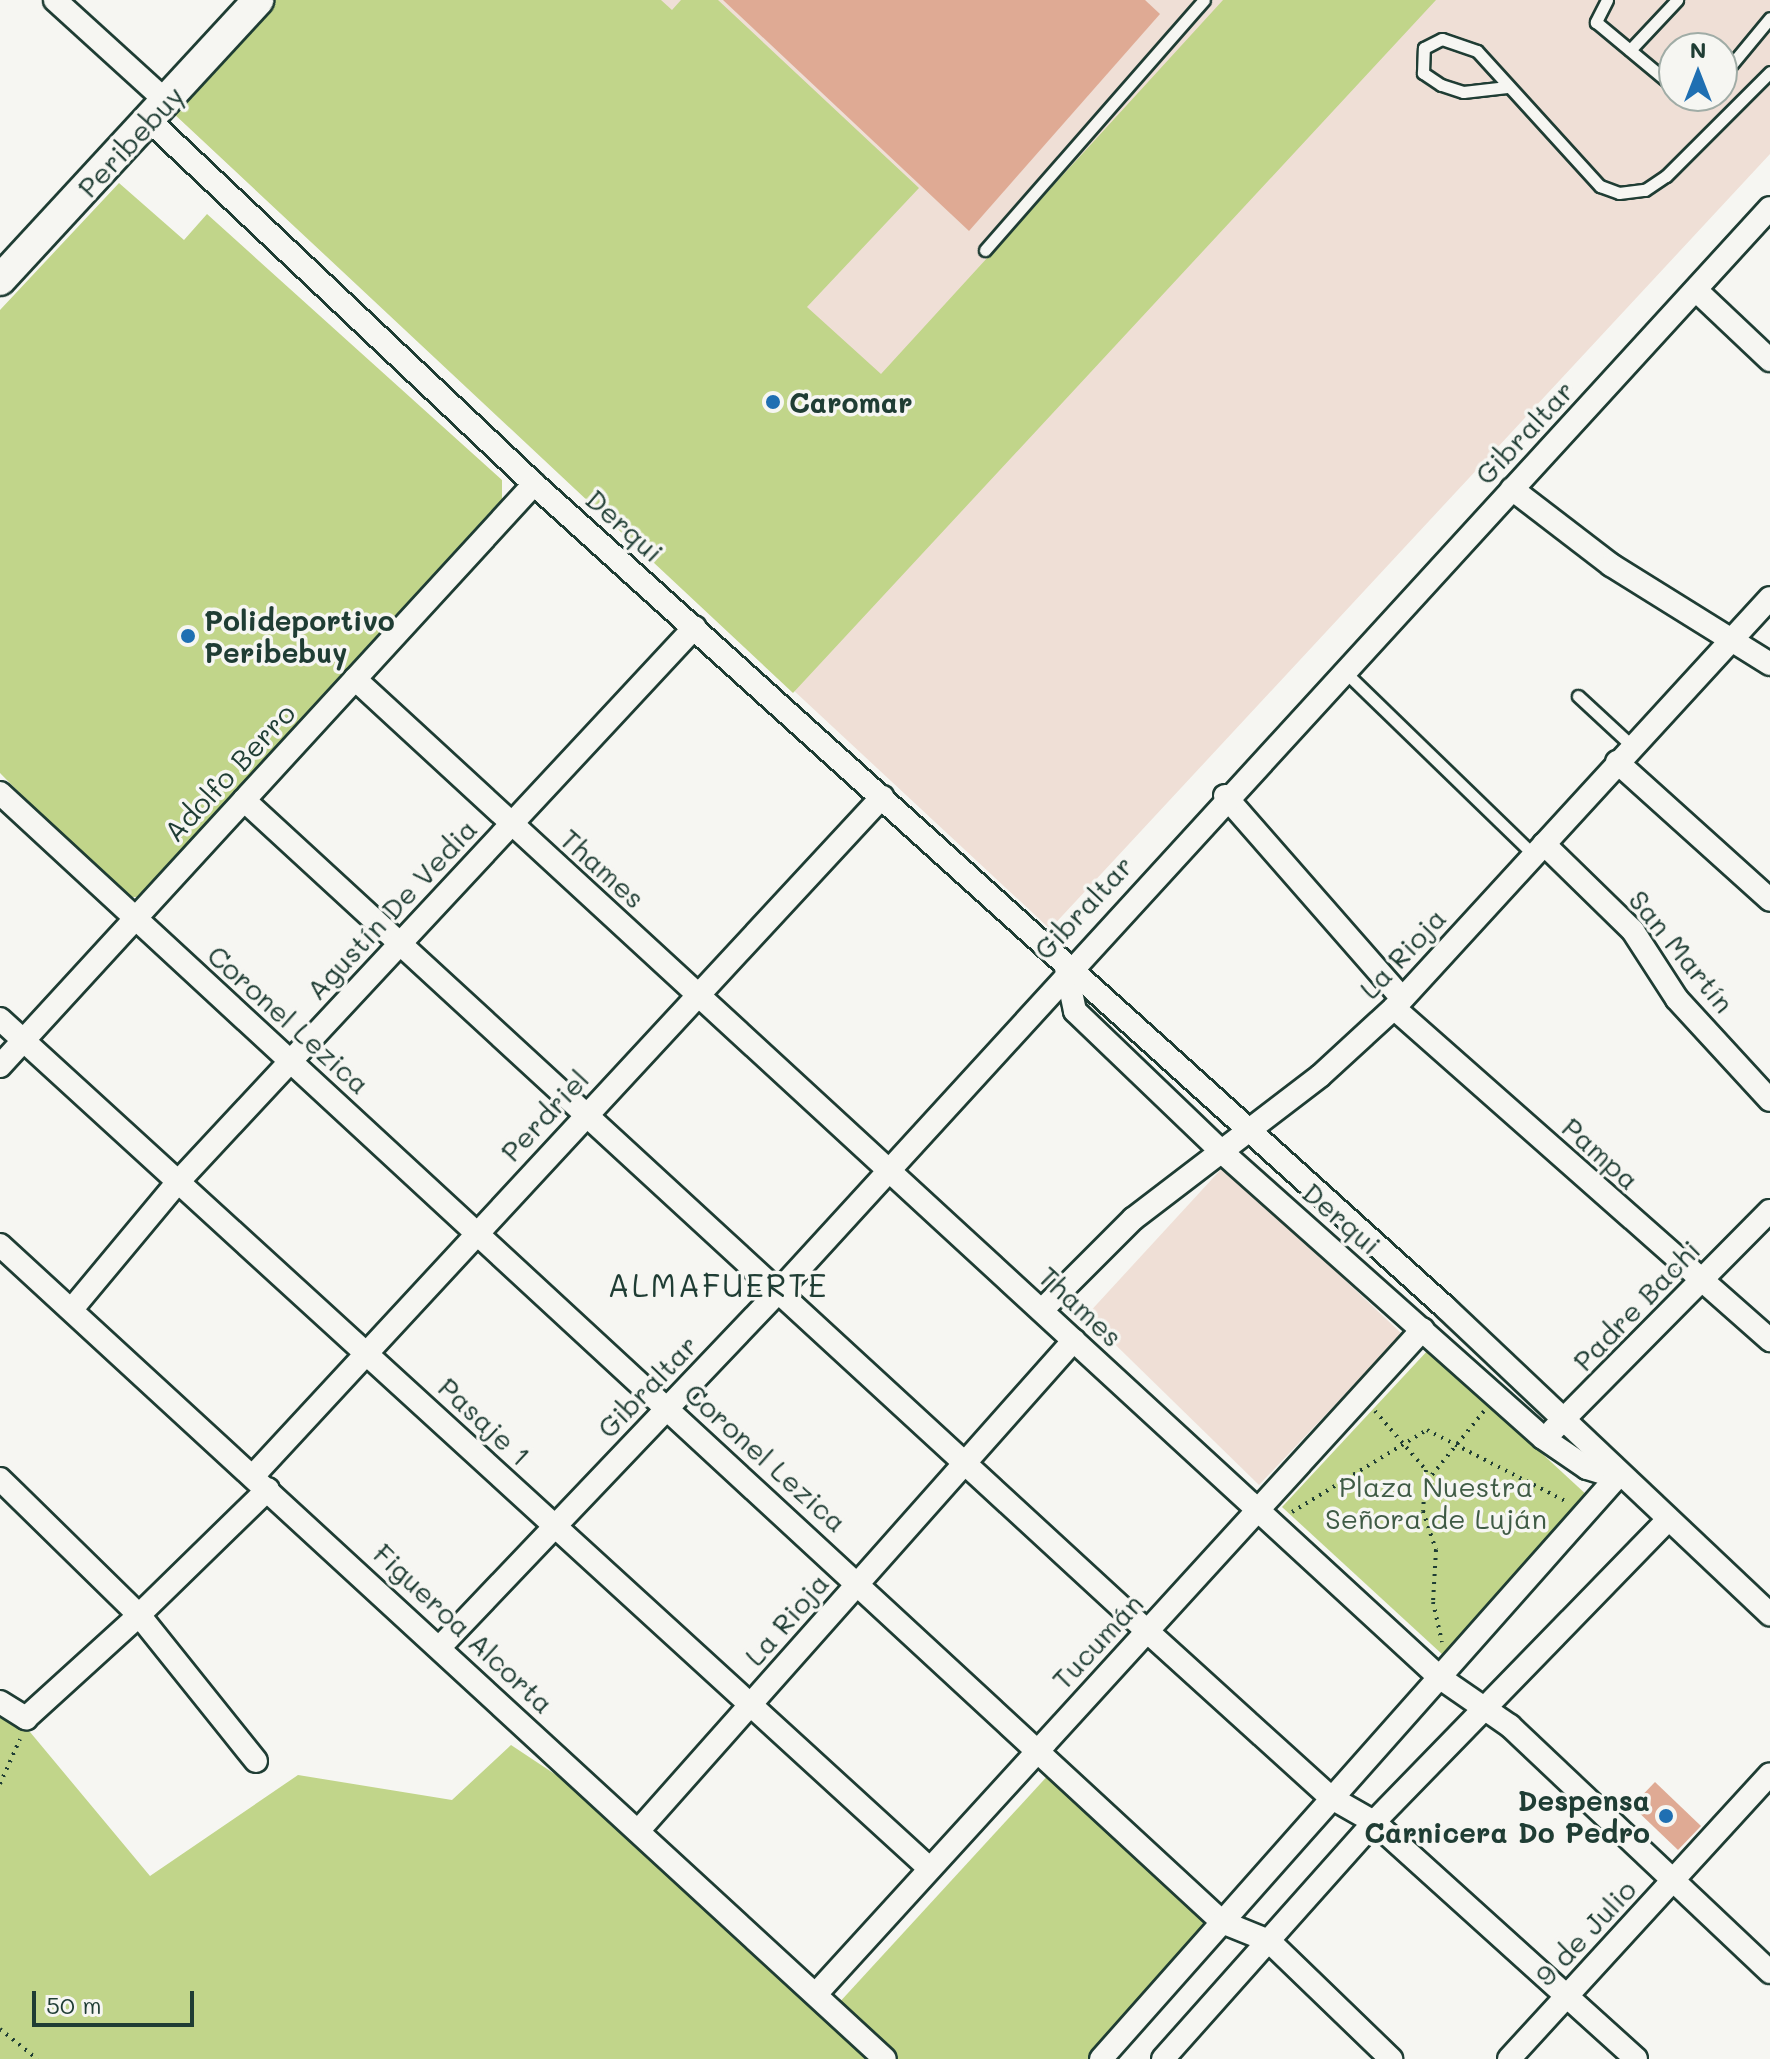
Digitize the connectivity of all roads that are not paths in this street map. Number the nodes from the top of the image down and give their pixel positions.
1 (55, 0) edge
2 (258, 0) edge
3 (1204, 0) edge
4 (1607, 0) edge
5 (1677, 0) edge
6 (1770, 18) edge
7 (1630, 50) junction
8 (1738, 57) edge
9 (1770, 72) edge
10 (1658, 74) edge
11 (1507, 87) junction
12 (159, 112) junction
13 (1770, 208) edge
14 (985, 250) dead end
15 (0, 280) edge
16 (1696, 290) junction
17 (1770, 360) edge
18 (534, 484) junction
19 (1512, 489) junction
20 (1770, 598) edge
21 (695, 627) junction
22 (1733, 638) junction
23 (1770, 664) edge
24 (1343, 670) junction
25 (355, 679) junction
26 (1578, 696) dead end
27 (1624, 754) junction
28 (0, 793) edge
29 (1225, 796) junction
30 (882, 797) junction
31 (244, 800) junction
32 (510, 825) junction
33 (1538, 849) junction
34 (1770, 900) edge
35 (134, 920) junction
36 (400, 941) junction
37 (1066, 968) junction
38 (697, 994) junction
39 (1398, 1003) junction
40 (0, 1019) edge
41 (23, 1041) junction
42 (293, 1060) junction
43 (0, 1066) edge
44 (1770, 1100) edge
45 (587, 1112) junction
46 (1247, 1128) junction
47 (1222, 1152) junction
48 (890, 1168) junction
49 (178, 1182) junction
50 (1770, 1211) edge
51 (474, 1235) junction
52 (0, 1245) edge
53 (1704, 1277) junction
54 (778, 1292) junction
55 (72, 1309) junction
56 (1042, 1310) junction
57 (1423, 1329) junction
58 (1074, 1340) junction
59 (1770, 1340) edge
60 (364, 1350) junction
61 (667, 1408) junction
62 (1565, 1421) junction
63 (1543, 1438) junction
64 (963, 1463) junction
65 (1617, 1477) junction
66 (0, 1479) edge
67 (260, 1482) junction
68 (1266, 1517) junction
69 (1667, 1521) junction
70 (554, 1526) junction
71 (858, 1581) junction
72 (1770, 1614) edge
73 (139, 1615) junction
74 (1147, 1631) junction
75 (440, 1647) junction
76 (1445, 1670) junction
77 (0, 1702) edge
78 (752, 1704) junction
79 (1487, 1706) junction
80 (1038, 1747) junction
81 (256, 1761) dead end
82 (1770, 1774) edge
83 (1330, 1797) junction
84 (1374, 1822) junction
85 (639, 1830) junction
86 (929, 1868) junction
87 (1671, 1884) junction
88 (1222, 1922) junction
89 (1269, 1941) junction
90 (1770, 1972) edge
91 (816, 1994) junction
92 (1567, 1995) junction
93 (885, 2059) edge
94 (1101, 2059) edge
95 (1163, 2059) edge
96 (1391, 2059) edge
97 (1509, 2059) edge
98 (1636, 2059) edge

1 - 12 street, Derqui
2 - 12 street, Peribebuy
3 - 14 lane
4 - 7 lane
5 - 7 lane
6 - 8 lane
7 - 10 lane
9 - 11 lane
11 - 11 lane
12 - 15 street, Peribebuy
12 - 18 street, Derqui
13 - 16 street, Gibraltar
16 - 17 street
16 - 19 street, Gibraltar
18 - 21 street, Derqui
18 - 25 street, Adolfo Berro
19 - 22 street
19 - 24 street, Gibraltar
20 - 22 street, La Rioja
21 - 30 street, Derqui
21 - 32 street, Agustín De Vedia
22 - 23 street
22 - 27 street, La Rioja
24 - 29 street, Gibraltar
24 - 33 lane
25 - 31 street, Adolfo Berro
25 - 32 street, Thames
26 - 27 lane
27 - 33 street, La Rioja
27 - 34 street
28 - 35 street, Coronel Lezica
29 - 37 street, Gibraltar
29 - 39 street, Pampa
30 - 37 street, Derqui
30 - 38 street, Perdriel
31 - 35 street, Adolfo Berro
31 - 36 street
32 - 36 street, Agustín De Vedia
32 - 38 street, Thames
33 - 39 street, La Rioja
33 - 44 street, San Martín
35 - 41 street, Adolfo Berro
35 - 42 street, Coronel Lezica
36 - 42 street, Agustín De Vedia
36 - 45 street
37 - 46 street, Derqui
37 - 47 street, Derqui
37 - 48 street, Gibraltar
38 - 45 street, Perdriel
38 - 48 street, Thames
39 - 46 street, La Rioja
39 - 53 street, Pampa
40 - 41 street, Pasaje 1
41 - 43 street, Adolfo Berro
41 - 49 street, Pasaje 1
42 - 49 street, Agustín De Vedia
42 - 51 street, Coronel Lezica
45 - 51 street, Perdriel
45 - 54 street
46 - 47 street, La Rioja
46 - 62 street, Derqui
47 - 56 street, La Rioja
47 - 57 street, Derqui
48 - 54 street, Gibraltar
48 - 56 street, Thames
49 - 55 street, Agustín De Vedia
49 - 60 street, Pasaje 1
50 - 53 street, Padre Bachi
51 - 60 street, Perdriel
51 - 61 street, Coronel Lezica
52 - 55 street, Figueroa Alcorta
53 - 59 street, Pampa
53 - 62 street, Padre Bachi
54 - 61 street, Gibraltar
54 - 64 street
55 - 67 street, Figueroa Alcorta
56 - 58 street, Thames
57 - 63 street, Derqui
57 - 68 street, Tucumán
58 - 64 street, La Rioja
58 - 68 street, Thames
60 - 67 street, Perdriel
60 - 70 street, Pasaje 1
61 - 70 street, Gibraltar
61 - 71 street, Coronel Lezica
62 - 63 street, Padre Bachi
62 - 65 street, Derqui
63 - 65 street, Derqui
64 - 71 street, La Rioja
64 - 74 street
65 - 69 street, Derqui
65 - 76 street
66 - 73 street
67 - 73 street, Perdriel
67 - 75 street, Figueroa Alcorta
68 - 74 street, Tucumán
68 - 76 street, Thames
69 - 72 street, Derqui
69 - 79 street
70 - 75 street, Gibraltar
70 - 78 street, Pasaje 1
71 - 78 street, La Rioja
71 - 80 street, Coronel Lezica
73 - 77 street, Perdriel
73 - 81 street
74 - 80 street, Tucumán
74 - 83 street
75 - 85 street, Figueroa Alcorta
76 - 79 street, Thames
76 - 83 street
78 - 85 street, La Rioja
78 - 86 street, Pasaje 1
79 - 84 street
79 - 87 street, Thames
80 - 86 street, Tucumán
80 - 88 street, Coronel Lezica
82 - 87 street, 9 de Julio
83 - 84 street
83 - 88 street
84 - 89 street
84 - 92 street
85 - 91 street, Figueroa Alcorta
86 - 91 street, Tucumán
87 - 90 street, Thames
87 - 92 street, 9 de Julio
88 - 89 street, Coronel Lezica
88 - 94 street
89 - 95 street
89 - 96 street, Coronel Lezica
91 - 93 street, Figueroa Alcorta
92 - 97 street, 9 de Julio
92 - 98 street

